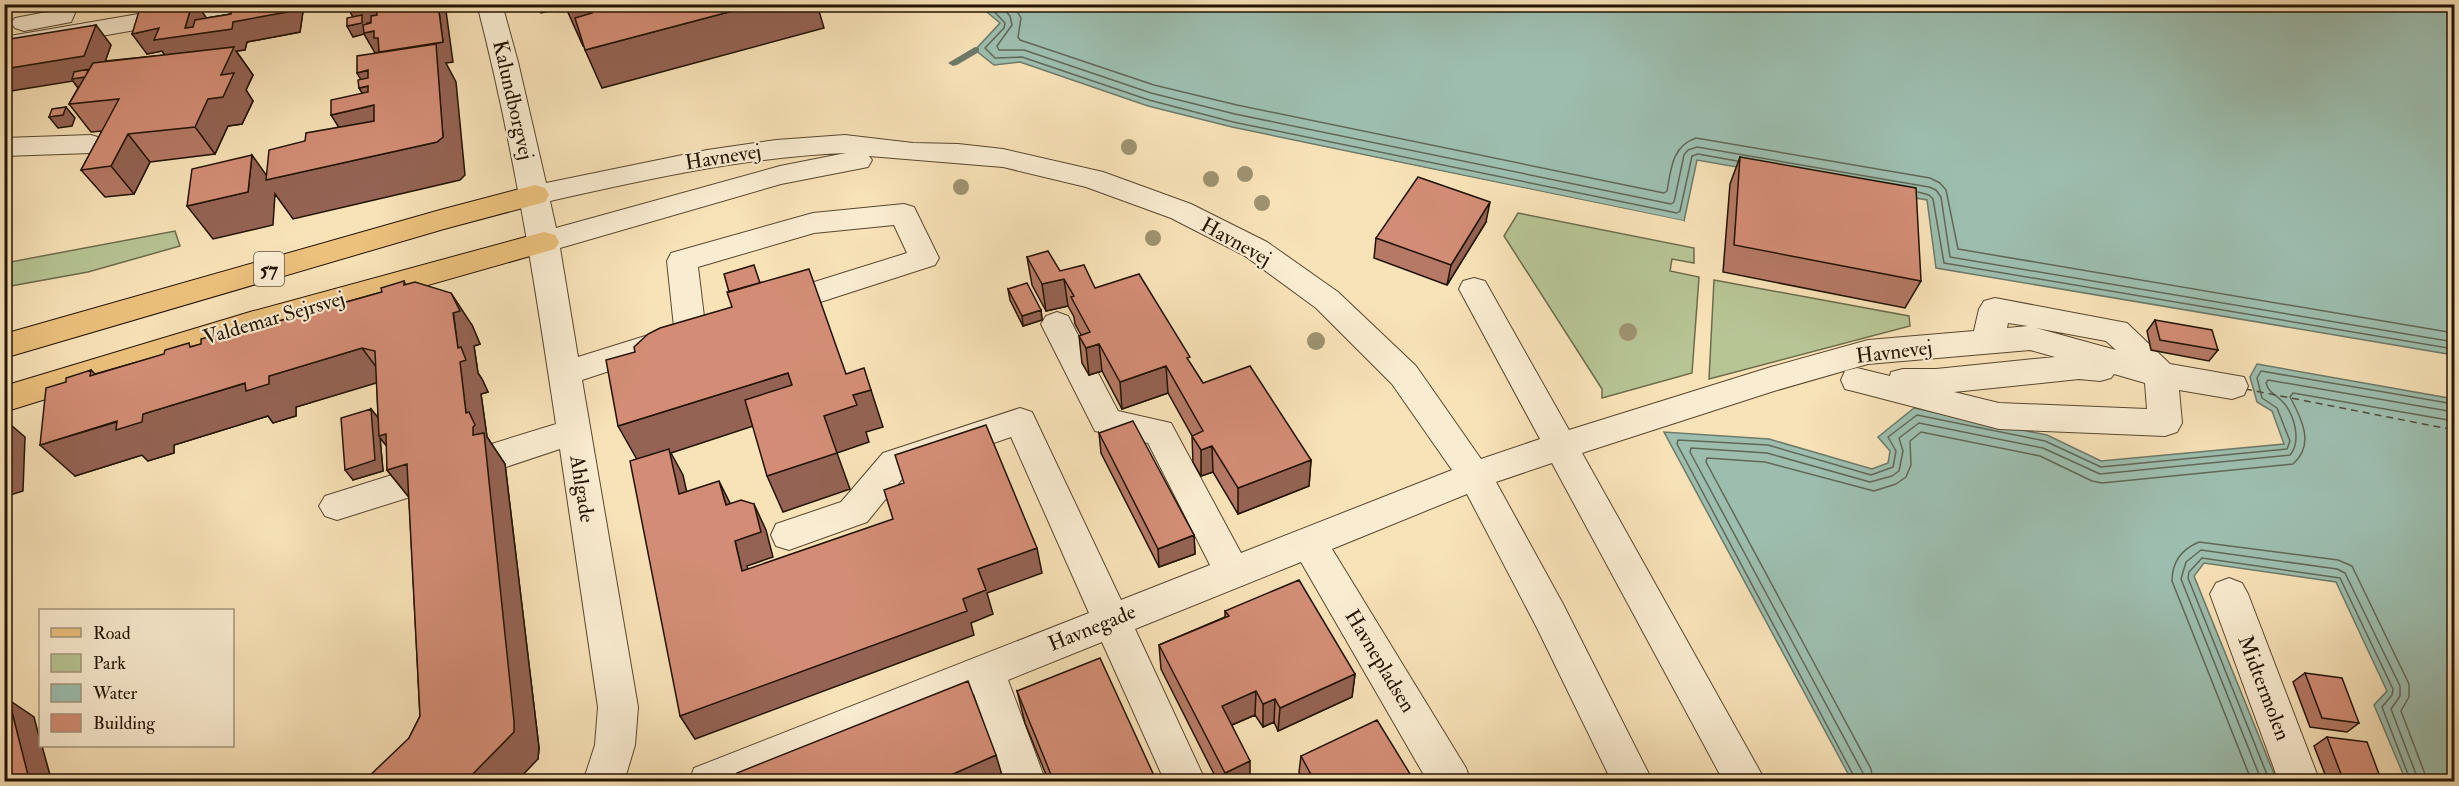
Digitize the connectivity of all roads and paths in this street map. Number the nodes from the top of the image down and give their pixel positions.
1 (67, 4) edge
2 (244, 4) edge
3 (489, 4) edge
4 (4, 26) edge
5 (4, 45) edge
6 (91, 144) dead end
7 (4, 147) edge
8 (913, 152) junction
9 (535, 195) junction
10 (544, 242) junction
11 (1474, 289) dead end
12 (746, 315) edge
13 (1057, 324) dead end
14 (4, 346) edge
15 (564, 374) junction
16 (2162, 375) junction
17 (1771, 379) junction
18 (1847, 380) junction
19 (2232, 386) dead end
20 (1920, 396) junction
21 (4, 399) edge
22 (572, 432) junction
23 (1561, 444) junction
24 (497, 456) dead end
25 (1475, 477) junction
26 (411, 483) edge
27 (336, 506) dead end
28 (789, 535) dead end
29 (1308, 541) junction
30 (1232, 571) junction
31 (2229, 594) dead end
32 (1113, 619) junction
33 (985, 671) junction
34 (603, 782) edge
35 (709, 782) edge
36 (1026, 782) edge
37 (1186, 782) edge
38 (1451, 782) edge
39 (1633, 782) edge
40 (1746, 782) edge
41 (2300, 782) edge

1 - 4 street
2 - 5 street
3 - 9 street, Kalundborgvej
6 - 7 street
8 - 9 street, Havnevej
8 - 10 street, Havnevej
8 - 25 street, Havnevej
9 - 10 street, Ahlgade
9 - 14 main road, 57
10 - 15 street, Ahlgade
10 - 21 main road, Valdemar Sejrsvej / 57
11 - 23 street
12 - 15 street
13 - 30 street
15 - 22 street, Ahlgade
16 - 17 street, Havnevej
16 - 18 street
16 - 19 street, Havnevej
16 - 20 street
16 - 20 street
17 - 18 street
17 - 23 street, Havnevej
18 - 20 street
22 - 24 street
22 - 34 street, Ahlgade
23 - 25 street, Havnevej
23 - 40 street
25 - 29 street, Havnegade
25 - 39 street, Havnevej
26 - 27 street
28 - 32 street
29 - 30 street, Havnegade
29 - 38 street, Havnepladsen
30 - 32 street, Havnegade
31 - 41 street, Midtermolen
32 - 33 street, Havnegade
32 - 37 street
33 - 35 street, Havnegade
33 - 36 street

